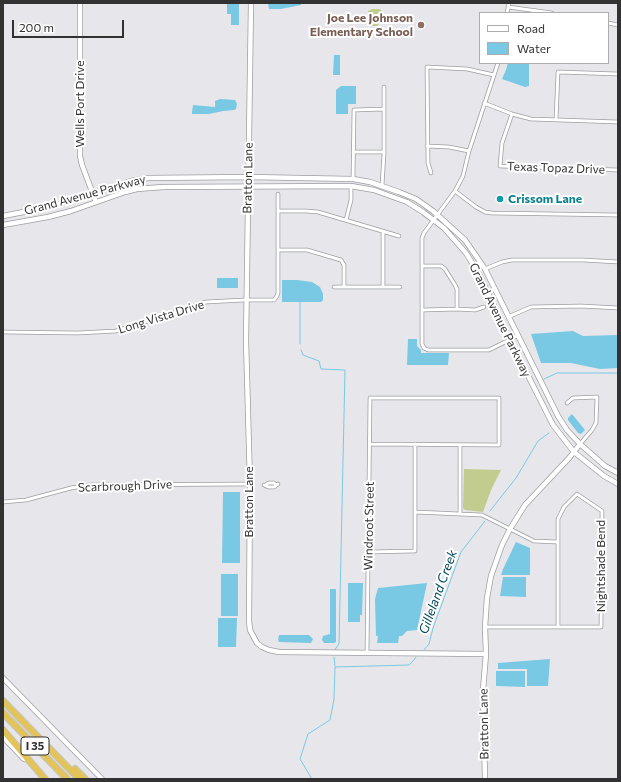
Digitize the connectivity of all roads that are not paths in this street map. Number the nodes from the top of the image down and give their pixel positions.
1 (80, 3) edge
2 (251, 3) edge
3 (508, 5) edge
4 (546, 12) edge
5 (498, 64) edge
6 (618, 74) edge
7 (494, 76) junction
8 (384, 87) dead end
9 (484, 103) junction
10 (384, 109) junction
11 (512, 114) junction
12 (556, 120) junction
13 (618, 122) edge
14 (428, 146) junction
15 (469, 151) junction
16 (353, 152) junction
17 (384, 152) junction
18 (618, 170) edge
19 (431, 173) dead end
20 (249, 177) junction
21 (353, 179) junction
22 (382, 185) junction
23 (249, 186) junction
24 (351, 186) junction
25 (455, 191) junction
26 (92, 193) junction
27 (278, 194) dead end
28 (96, 202) junction
29 (279, 211) junction
30 (438, 214) junction
31 (618, 215) edge
32 (3, 216) edge
33 (346, 220) junction
34 (434, 220) junction
35 (3, 225) edge
36 (383, 232) junction
37 (399, 236) dead end
38 (278, 250) junction
39 (618, 262) edge
40 (422, 266) junction
41 (486, 269) junction
42 (334, 287) dead end
43 (344, 287) junction
44 (383, 287) junction
45 (400, 287) dead end
46 (247, 300) junction
47 (484, 307) dead end
48 (618, 308) edge
49 (458, 309) junction
50 (423, 310) junction
51 (508, 317) junction
52 (3, 332) edge
53 (517, 336) junction
54 (510, 340) junction
55 (567, 403) dead end
56 (370, 444) junction
57 (415, 444) junction
58 (580, 444) junction
59 (460, 445) junction
60 (574, 452) junction
61 (618, 473) edge
62 (250, 484) junction
63 (277, 484) dead end
64 (618, 484) edge
65 (265, 485) dead end
66 (3, 502) edge
67 (415, 512) junction
68 (460, 514) junction
69 (510, 529) junction
70 (557, 542) junction
71 (369, 552) junction
72 (485, 627) junction
73 (558, 627) junction
74 (367, 653) junction
75 (486, 654) junction
76 (3, 678) edge
77 (3, 696) edge
78 (3, 701) edge
79 (14, 712) junction
80 (3, 713) edge
81 (3, 730) edge
82 (3, 737) edge
83 (58, 758) junction
84 (45, 779) edge
85 (67, 779) edge
86 (79, 779) edge
87 (86, 779) edge
88 (102, 779) edge
89 (485, 779) edge

1 - 26 street, Wells Port Drive
2 - 20 street, Bratton Lane
3 - 4 street
5 - 7 street
6 - 12 street
7 - 9 street
7 - 14 street
8 - 10 street
9 - 11 street
9 - 15 street
10 - 16 street
10 - 17 street
11 - 12 street
11 - 18 street, Texas Topaz Drive
12 - 13 street
14 - 15 street
14 - 19 street
15 - 25 street
16 - 17 street
16 - 21 street
17 - 22 street
20 - 21 street, Grand Avenue Parkway
20 - 23 street, Bratton Lane
20 - 26 street, Grand Avenue Parkway
21 - 22 street, Grand Avenue Parkway
21 - 24 street
22 - 30 street, Grand Avenue Parkway
23 - 24 street, Grand Avenue Parkway
23 - 28 street, Grand Avenue Parkway
23 - 46 street, Bratton Lane
24 - 33 street
24 - 34 street, Grand Avenue Parkway
25 - 30 street
25 - 31 street
26 - 28 street, Wells Port Drive
26 - 32 street, Grand Avenue Parkway
27 - 29 street
28 - 35 street, Grand Avenue Parkway
29 - 33 street
29 - 38 street
30 - 34 street
30 - 41 street, Grand Avenue Parkway
33 - 36 street
34 - 40 street
34 - 54 street, Grand Avenue Parkway
36 - 37 street
36 - 44 street
38 - 43 street
38 - 46 street, Long Vista Drive
39 - 41 street
40 - 49 street
40 - 50 street
41 - 51 street, Grand Avenue Parkway
42 - 43 street
43 - 44 street
44 - 45 street
46 - 52 street, Long Vista Drive
46 - 62 street, Bratton Lane
47 - 49 street
48 - 51 street
49 - 50 street
50 - 54 street
51 - 53 street, Grand Avenue Parkway
53 - 54 street
53 - 58 street, Grand Avenue Parkway
54 - 60 street, Grand Avenue Parkway
55 - 58 street
56 - 57 street
56 - 59 street, Windroot Street
56 - 71 street, Windroot Street
57 - 59 street
57 - 67 street
58 - 60 street
58 - 61 street, Grand Avenue Parkway
59 - 68 street
60 - 64 street, Grand Avenue Parkway
60 - 69 street
62 - 66 street, Scarbrough Drive
62 - 74 street, Bratton Lane
63 - 65 street
67 - 68 street
67 - 71 street
68 - 69 street
69 - 70 street
69 - 72 street
70 - 73 street
70 - 73 street, Nightshade Bend
71 - 74 street, Windroot Street
72 - 73 street
72 - 75 street
74 - 75 street, Bratton Lane
75 - 89 street, Bratton Lane
76 - 88 street
77 - 79 highway
78 - 79 highway, I 35
79 - 83 highway, I 35
80 - 85 highway, I 35
81 - 84 highway
82 - 84 street
83 - 86 highway, I 35
83 - 87 highway

